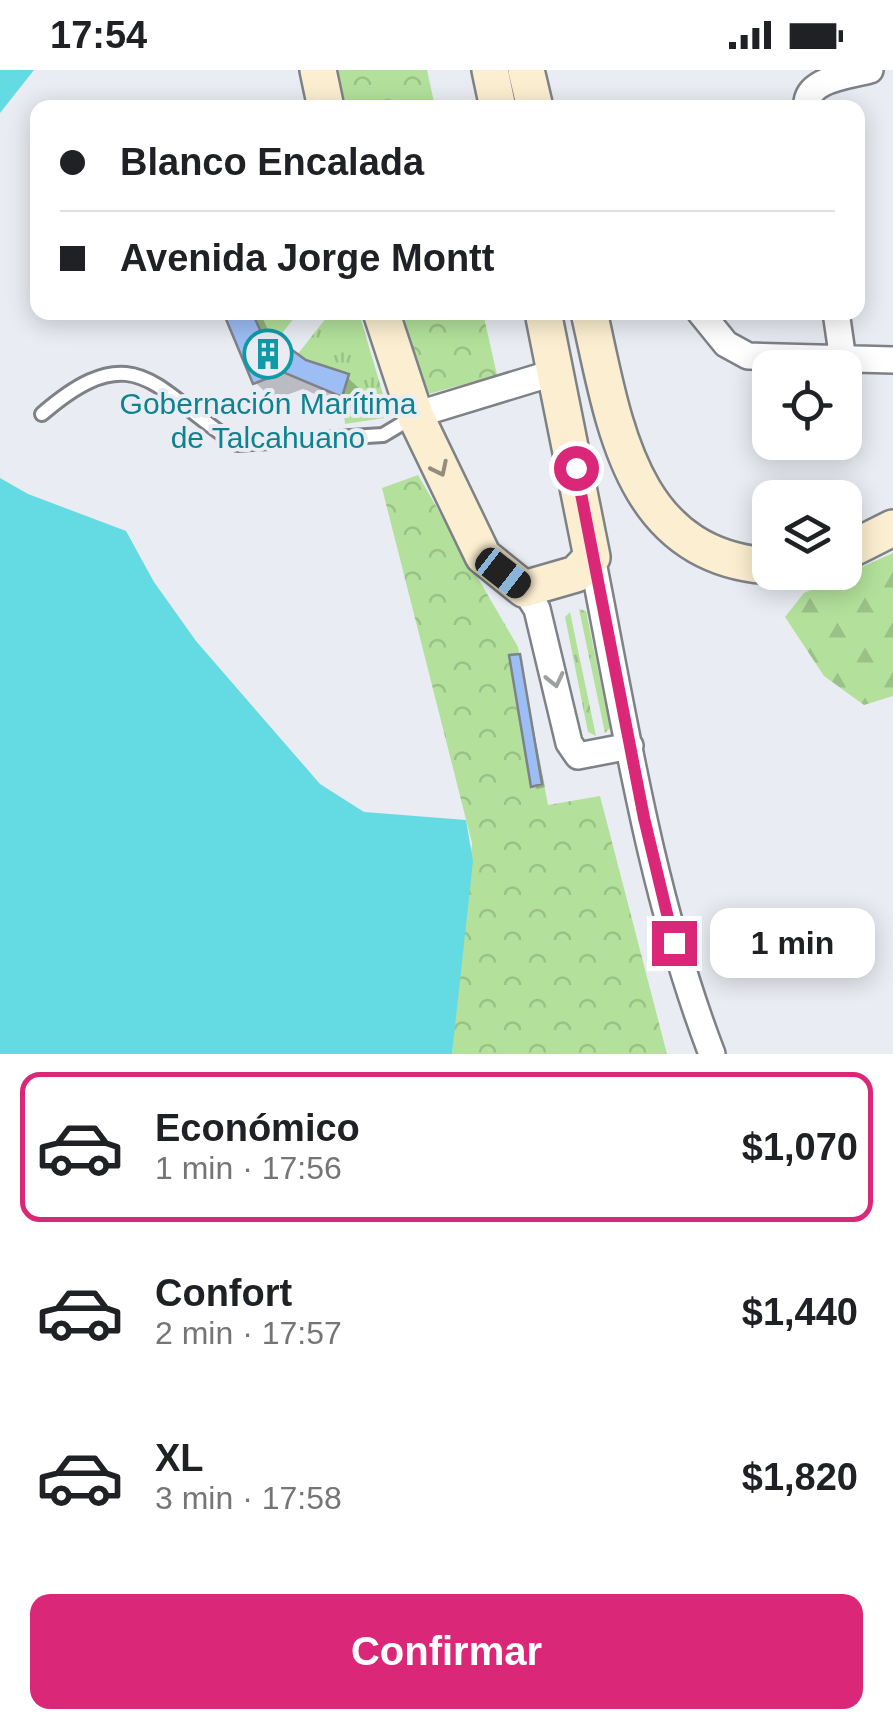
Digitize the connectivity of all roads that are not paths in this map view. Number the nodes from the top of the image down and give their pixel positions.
1 (318, 70) edge
2 (490, 70) edge
3 (526, 70) edge
4 (870, 70) edge
5 (324, 100) edge
6 (496, 100) edge
7 (533, 100) edge
8 (808, 100) edge
9 (384, 320) edge
10 (545, 320) edge
11 (591, 320) edge
12 (706, 320) edge
13 (837, 320) edge
14 (842, 350) edge
15 (752, 356) edge
16 (862, 360) edge
17 (893, 360) edge
18 (556, 372) junction
19 (42, 414) dead end
20 (415, 415) junction
21 (893, 528) edge
22 (862, 544) edge
23 (592, 557) junction
24 (752, 564) edge
25 (524, 589) junction
26 (630, 746) junction
27 (712, 1054) edge

1 - 5 street
2 - 6 street
3 - 7 street
4 - 8 street
9 - 20 street
10 - 18 street
11 - 24 street
12 - 15 street
13 - 14 street
16 - 17 street
18 - 20 street
18 - 23 street
19 - 20 lane
20 -> 25 street
21 - 22 street
23 - 25 street
23 - 26 street
25 -> 26 street
26 - 27 street

